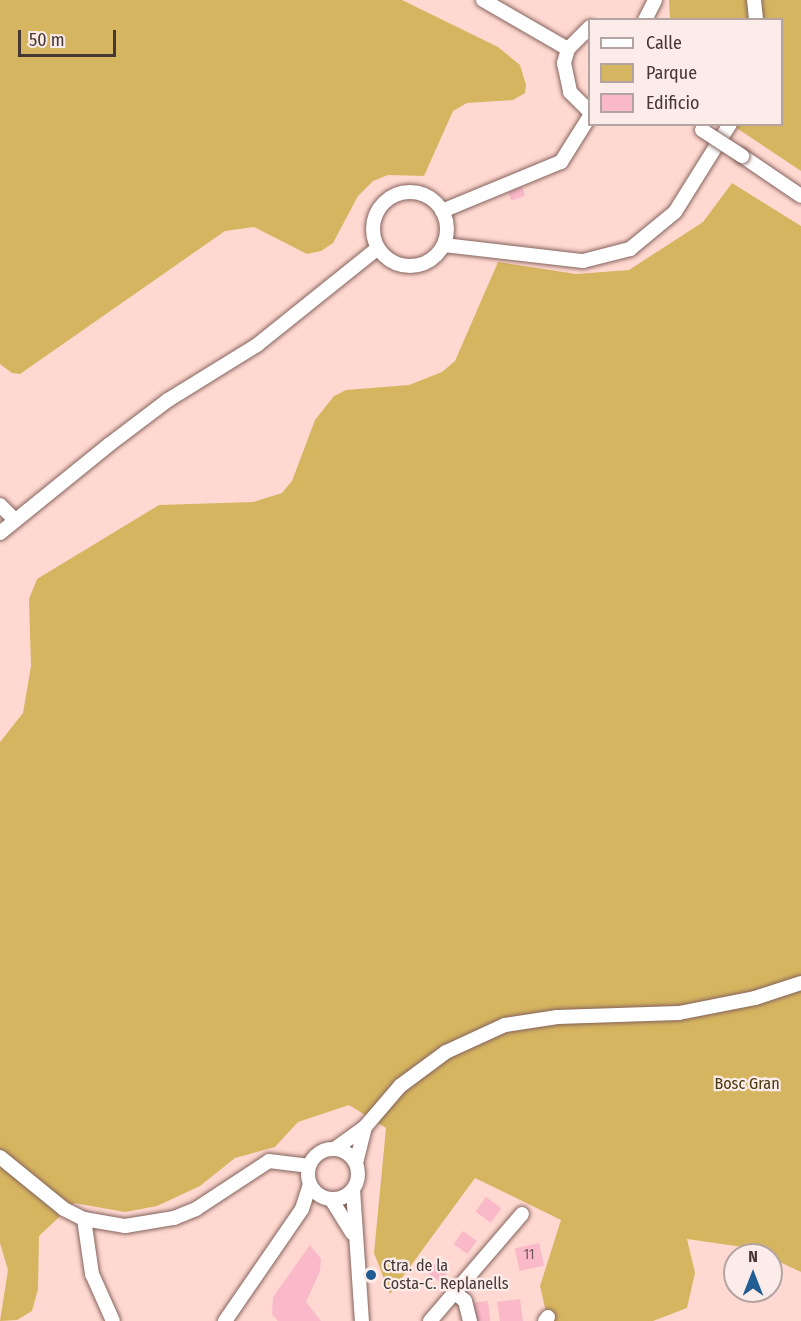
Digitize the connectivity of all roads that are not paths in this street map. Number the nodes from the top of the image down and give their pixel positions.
1 (483, 0) edge
2 (655, 0) edge
3 (754, 0) edge
4 (646, 18) edge
5 (756, 18) edge
6 (588, 29) edge
7 (568, 48) junction
8 (588, 112) edge
9 (588, 117) edge
10 (729, 126) edge
11 (698, 127) edge
12 (801, 196) edge
13 (442, 211) junction
14 (444, 245) junction
15 (377, 249) junction
16 (0, 506) edge
17 (15, 520) junction
18 (0, 533) edge
19 (801, 983) edge
20 (364, 1127) junction
21 (336, 1148) junction
22 (0, 1157) edge
23 (356, 1162) junction
24 (308, 1167) junction
25 (310, 1185) junction
26 (353, 1190) junction
27 (327, 1198) junction
28 (303, 1209) junction
29 (522, 1214) dead end
30 (84, 1219) junction
31 (354, 1239) junction
32 (454, 1292) junction
33 (113, 1321) edge
34 (225, 1321) edge
35 (362, 1321) edge
36 (430, 1321) edge
37 (470, 1321) edge

1 - 7 street
2 - 4 street
3 - 5 street
6 - 7 street
7 - 8 street
9 - 13 street
10 - 14 street
11 - 12 street, bridge
13 - 14 street
13 - 15 street
14 - 15 street
15 - 17 street
16 - 17 street
17 - 18 street
19 - 20 street
20 - 21 street
20 - 23 street
21 - 23 street
21 - 24 street
22 - 30 street
23 - 26 street
24 - 25 street
24 - 30 street
25 - 27 street
25 - 28 street
26 - 27 street
26 - 31 street
27 - 28 street
27 - 31 street
28 - 34 street
29 - 32 street
30 - 33 street
31 - 35 street
32 - 36 street
32 - 37 street

